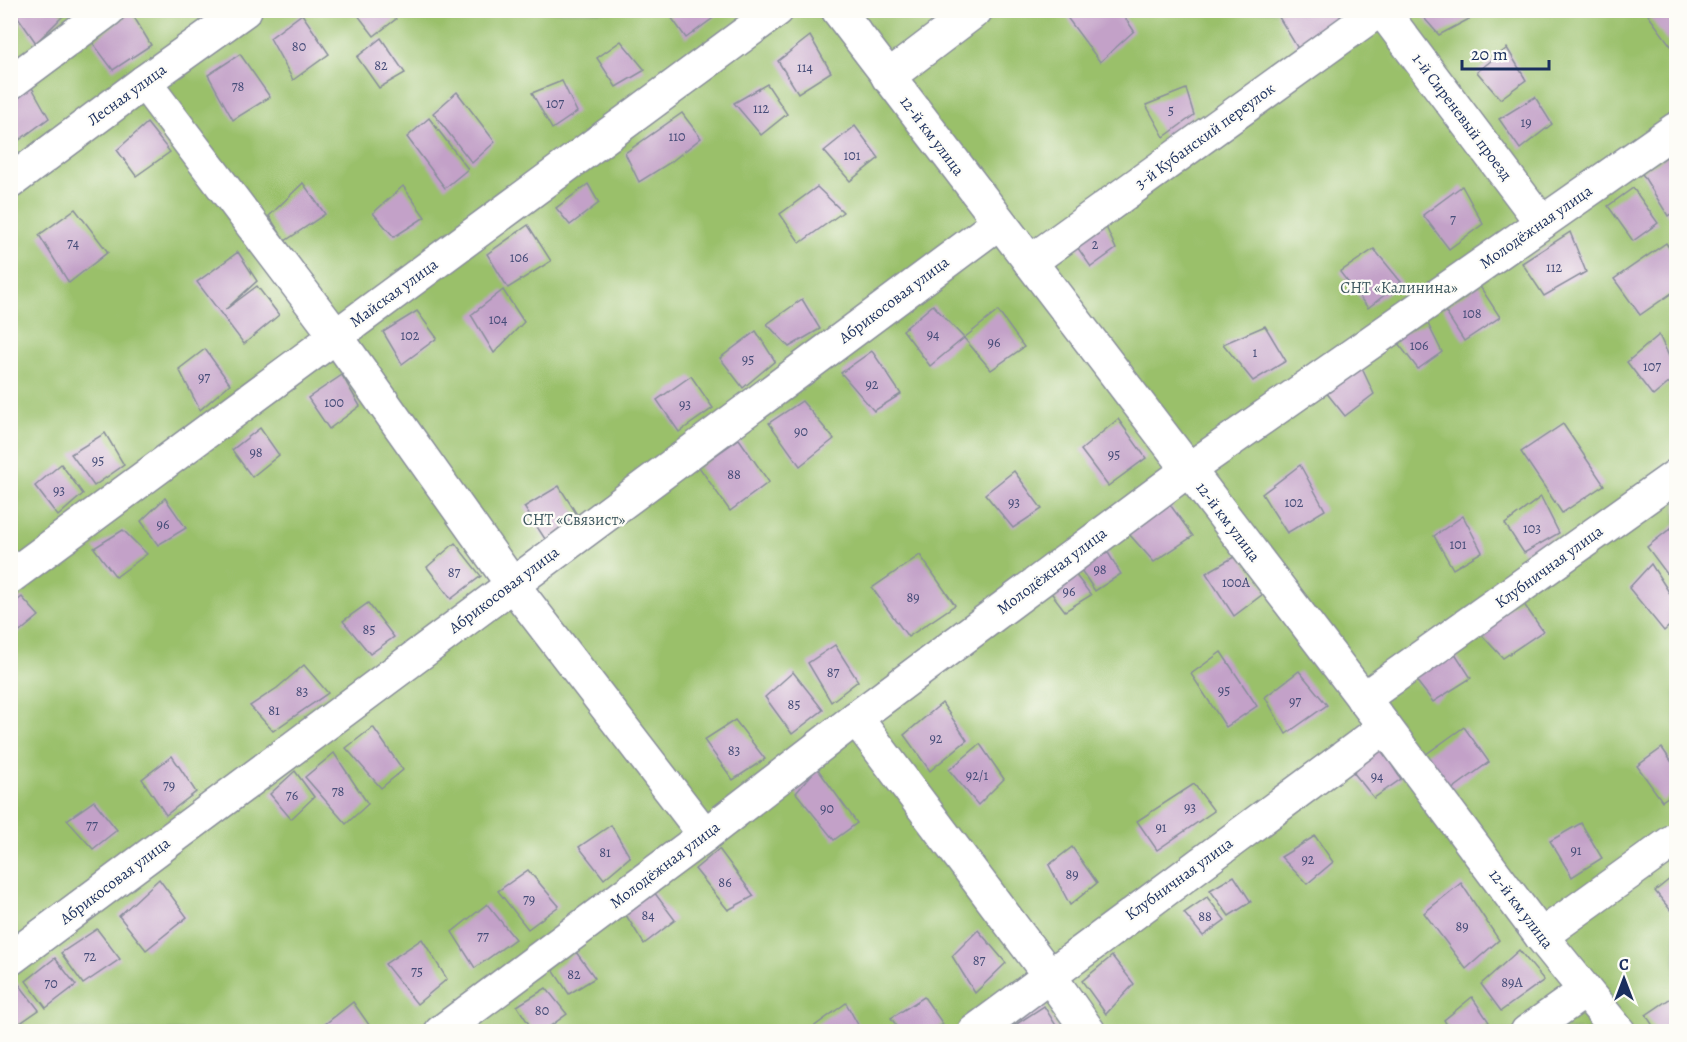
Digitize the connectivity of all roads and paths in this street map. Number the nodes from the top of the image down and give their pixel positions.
1 (108, 10) edge
2 (244, 10) edge
3 (777, 10) edge
4 (838, 10) edge
5 (976, 10) edge
6 (1381, 10) edge
7 (888, 77) junction
8 (144, 82) junction
9 (10, 83) edge
10 (1677, 129) edge
11 (10, 182) edge
12 (998, 223) junction
13 (1542, 223) junction
14 (1030, 262) junction
15 (336, 336) junction
16 (1188, 470) junction
17 (1677, 476) edge
18 (10, 577) edge
19 (512, 584) junction
20 (1363, 699) junction
21 (856, 718) junction
22 (1385, 727) junction
23 (705, 835) junction
24 (1677, 839) edge
25 (1541, 936) junction
26 (10, 959) edge
27 (1049, 975) junction
28 (1585, 991) junction
29 (441, 1032) edge
30 (974, 1032) edge
31 (1089, 1032) edge
32 (1527, 1032) edge
33 (1619, 1032) edge

1 - 9 street
2 - 8 street, Лесная улица
3 - 15 street, Майская улица
4 - 7 street, 12-й км улица
5 - 7 street
6 - 13 street, 1-й Сиреневый проезд
6 - 14 street, 3-й Кубанский переулок
7 - 12 street, 12-й км улица
8 - 11 street, Лесная улица
8 - 15 street
10 - 13 street, Молодёжная улица
12 - 14 street, 12-й км улица
12 - 19 street, Абрикосовая улица
13 - 16 street, Молодёжная улица
14 - 16 street, 12-й км улица
15 - 18 street, Майская улица
15 - 19 street
16 - 20 street, 12-й км улица
16 - 21 street, Молодёжная улица
17 - 20 street, Клубничная улица
19 - 23 street
19 - 26 street, Абрикосовая улица
20 - 22 street, 12-й км улица
21 - 23 street, Молодёжная улица
21 - 27 street
22 - 25 street, 12-й км улица
22 - 27 street, Клубничная улица
23 - 29 street, Молодёжная улица
24 - 25 street
25 - 28 street, 12-й км улица
27 - 30 street, Клубничная улица
27 - 31 street
28 - 32 street
28 - 33 street, 12-й км улица

